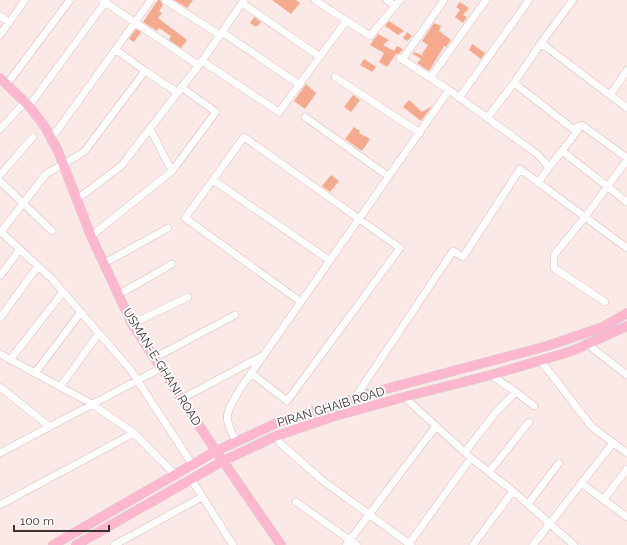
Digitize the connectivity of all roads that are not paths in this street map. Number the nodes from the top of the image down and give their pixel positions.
1 (25, 0) edge
2 (70, 0) edge
3 (151, 0) edge
4 (165, 0) edge
5 (314, 0) edge
6 (387, 0) edge
7 (444, 0) edge
8 (486, 0) edge
9 (529, 0) edge
10 (573, 0) edge
11 (105, 1) edge
12 (243, 1) edge
13 (397, 3) edge
14 (0, 16) edge
15 (346, 21) junction
16 (9, 22) junction
17 (135, 23) junction
18 (221, 34) junction
19 (0, 35) edge
20 (541, 43) junction
21 (116, 50) junction
22 (320, 57) junction
23 (200, 63) junction
24 (627, 70) edge
25 (145, 71) junction
26 (335, 77) dead end
27 (430, 78) junction
28 (3, 81) edge
29 (514, 83) junction
30 (300, 85) junction
31 (179, 90) junction
32 (449, 90) junction
33 (610, 94) junction
34 (459, 98) junction
35 (27, 104) junction
36 (627, 108) edge
37 (305, 117) dead end
38 (487, 118) junction
39 (582, 125) junction
40 (150, 129) junction
41 (0, 130) edge
42 (420, 133) junction
43 (32, 137) dead end
44 (51, 139) junction
45 (562, 151) junction
46 (627, 159) edge
47 (63, 165) junction
48 (549, 167) junction
49 (172, 171) junction
50 (0, 175) edge
51 (388, 176) junction
52 (213, 180) junction
53 (0, 181) edge
54 (538, 183) junction
55 (607, 187) junction
56 (76, 200) junction
57 (627, 202) edge
58 (23, 204) junction
59 (585, 217) junction
60 (359, 219) junction
61 (168, 228) dead end
62 (52, 231) dead end
63 (0, 232) edge
64 (91, 236) junction
65 (627, 248) edge
66 (20, 250) junction
67 (329, 260) junction
68 (103, 264) junction
69 (172, 264) dead end
70 (38, 266) junction
71 (0, 276) edge
72 (63, 292) junction
73 (118, 295) junction
74 (188, 297) dead end
75 (301, 302) junction
76 (605, 302) dead end
77 (80, 312) junction
78 (627, 313) edge
79 (235, 315) dead end
80 (0, 318) edge
81 (132, 324) junction
82 (627, 326) edge
83 (99, 333) junction
84 (587, 344) junction
85 (0, 354) edge
86 (264, 355) junction
87 (154, 358) junction
88 (10, 360) junction
89 (541, 361) junction
90 (161, 368) junction
91 (35, 373) junction
92 (251, 373) junction
93 (491, 375) junction
94 (627, 375) edge
95 (137, 381) junction
96 (0, 387) edge
97 (60, 387) junction
98 (516, 392) junction
99 (404, 397) junction
100 (182, 399) junction
101 (354, 399) junction
102 (92, 404) junction
103 (534, 406) dead end
104 (529, 422) dead end
105 (436, 426) junction
106 (50, 427) junction
107 (134, 433) junction
108 (276, 436) junction
109 (236, 441) junction
110 (613, 443) junction
111 (2, 450) edge
112 (216, 451) junction
113 (465, 452) junction
114 (627, 453) edge
115 (471, 458) junction
116 (223, 461) junction
117 (559, 463) dead end
118 (192, 464) junction
119 (627, 469) edge
120 (489, 472) junction
121 (174, 474) junction
122 (191, 479) junction
123 (581, 484) junction
124 (513, 491) junction
125 (202, 497) junction
126 (603, 500) junction
127 (296, 502) dead end
128 (0, 504) edge
129 (528, 504) junction
130 (369, 515) junction
131 (627, 517) edge
132 (549, 523) junction
133 (348, 542) edge
134 (410, 544) edge
135 (52, 545) edge
136 (76, 545) edge
137 (114, 545) edge
138 (233, 545) edge
139 (281, 545) edge
140 (357, 545) edge
141 (473, 545) edge
142 (533, 545) edge
143 (574, 545) edge

1 - 16 street
2 - 28 street
3 - 17 street
4 - 18 street
5 - 15 street
6 - 13 street
7 - 27 street
8 - 27 street
9 - 34 street
10 - 20 street
11 - 17 street
11 - 35 street
12 - 18 street
12 - 22 street
13 - 15 street
14 - 16 street
15 - 22 street
16 - 19 street
17 - 21 street
17 - 23 street
18 - 23 street
18 - 30 street
20 - 29 street
20 - 33 street
21 - 25 street
21 - 44 street
22 - 30 street
23 - 30 street
23 - 31 street
24 - 33 street
25 - 31 street
25 - 47 street
26 - 42 street
27 - 32 street
28 - 35 main road, USMAN-E-GHANI ROAD
29 - 38 street
29 - 39 street
31 - 40 street
31 - 49 street
32 - 34 street
32 - 42 street
33 - 36 street
34 - 38 street
35 - 41 street
35 - 44 main road, USMAN-E-GHANI ROAD
37 - 51 street
38 - 48 street
39 - 45 street
39 - 46 street
40 - 49 street
40 - 56 street
42 - 51 street
43 - 50 street
44 - 47 main road, USMAN-E-GHANI ROAD
45 - 48 street
45 - 55 street
46 - 55 street
47 - 56 main road, USMAN-E-GHANI ROAD
47 - 58 street
48 - 54 street
49 - 64 street
51 - 60 street
52 - 60 street
52 - 67 street
52 - 75 street
53 - 58 street
54 - 59 street
54 - 101 street
55 - 57 street
55 - 59 street
56 - 64 main road, USMAN-E-GHANI ROAD
58 - 62 street
58 - 63 street
59 - 65 street
59 - 76 street
60 - 67 street
60 - 92 street
61 - 68 street
63 - 66 street
64 - 68 main road, USMAN-E-GHANI ROAD
66 - 70 street
66 - 71 street
67 - 75 street
68 - 73 main road, USMAN-E-GHANI ROAD
69 - 73 street
70 - 72 street
70 - 80 street
72 - 77 street
72 - 88 street
73 - 81 main road, USMAN-E-GHANI ROAD
74 - 81 street
75 - 86 street
77 - 83 street
77 - 91 street
78 - 101 main road, PIRAN GHAIB ROAD
79 - 87 street
81 - 87 main road, USMAN-E-GHANI ROAD
82 - 84 main road, PIRAN GHAIB ROAD
83 - 95 street
83 - 97 street
84 - 89 main road, PIRAN GHAIB ROAD
84 - 94 street
85 - 88 street
86 - 92 street
86 - 100 street
87 - 90 main road, USMAN-E-GHANI ROAD
88 - 91 street
89 - 93 main road, PIRAN GHAIB ROAD
89 - 110 street
90 - 95 street
90 - 100 main road, USMAN-E-GHANI ROAD
91 - 97 street
92 - 109 street
93 - 98 street
93 - 99 main road, PIRAN GHAIB ROAD
95 - 102 street
95 - 118 street
96 - 106 street
97 - 102 street
98 - 103 street
98 - 113 street
99 - 105 street
99 - 108 main road, PIRAN GHAIB ROAD
100 - 112 main road, USMAN-E-GHANI ROAD
101 - 109 main road, PIRAN GHAIB ROAD
102 - 106 street
102 - 107 street
104 - 120 street
105 - 113 street
105 - 130 street
106 - 111 street
107 - 121 street
107 - 128 street
108 - 116 main road, PIRAN GHAIB ROAD
108 - 130 street
109 - 112 main road, PIRAN GHAIB ROAD
110 - 114 street
110 - 123 street
112 - 116 main road, USMAN-E-GHANI ROAD
112 - 118 main road, PIRAN GHAIB ROAD
113 - 115 street
115 - 120 street
115 - 134 street
116 - 122 main road, PIRAN GHAIB ROAD
116 - 139 main road, USMAN-E-GHANI ROAD
117 - 129 street
118 - 121 main road, PIRAN GHAIB ROAD
119 - 126 street
120 - 124 street
121 - 135 main road, PIRAN GHAIB ROAD
122 - 125 street
122 - 136 main road, PIRAN GHAIB ROAD
123 - 126 street
123 - 132 street
124 - 129 street
124 - 141 street
125 - 137 street
125 - 138 street
126 - 131 street
127 - 133 street
129 - 132 street
130 - 133 street
130 - 134 street
132 - 142 street
132 - 143 street
133 - 140 street

